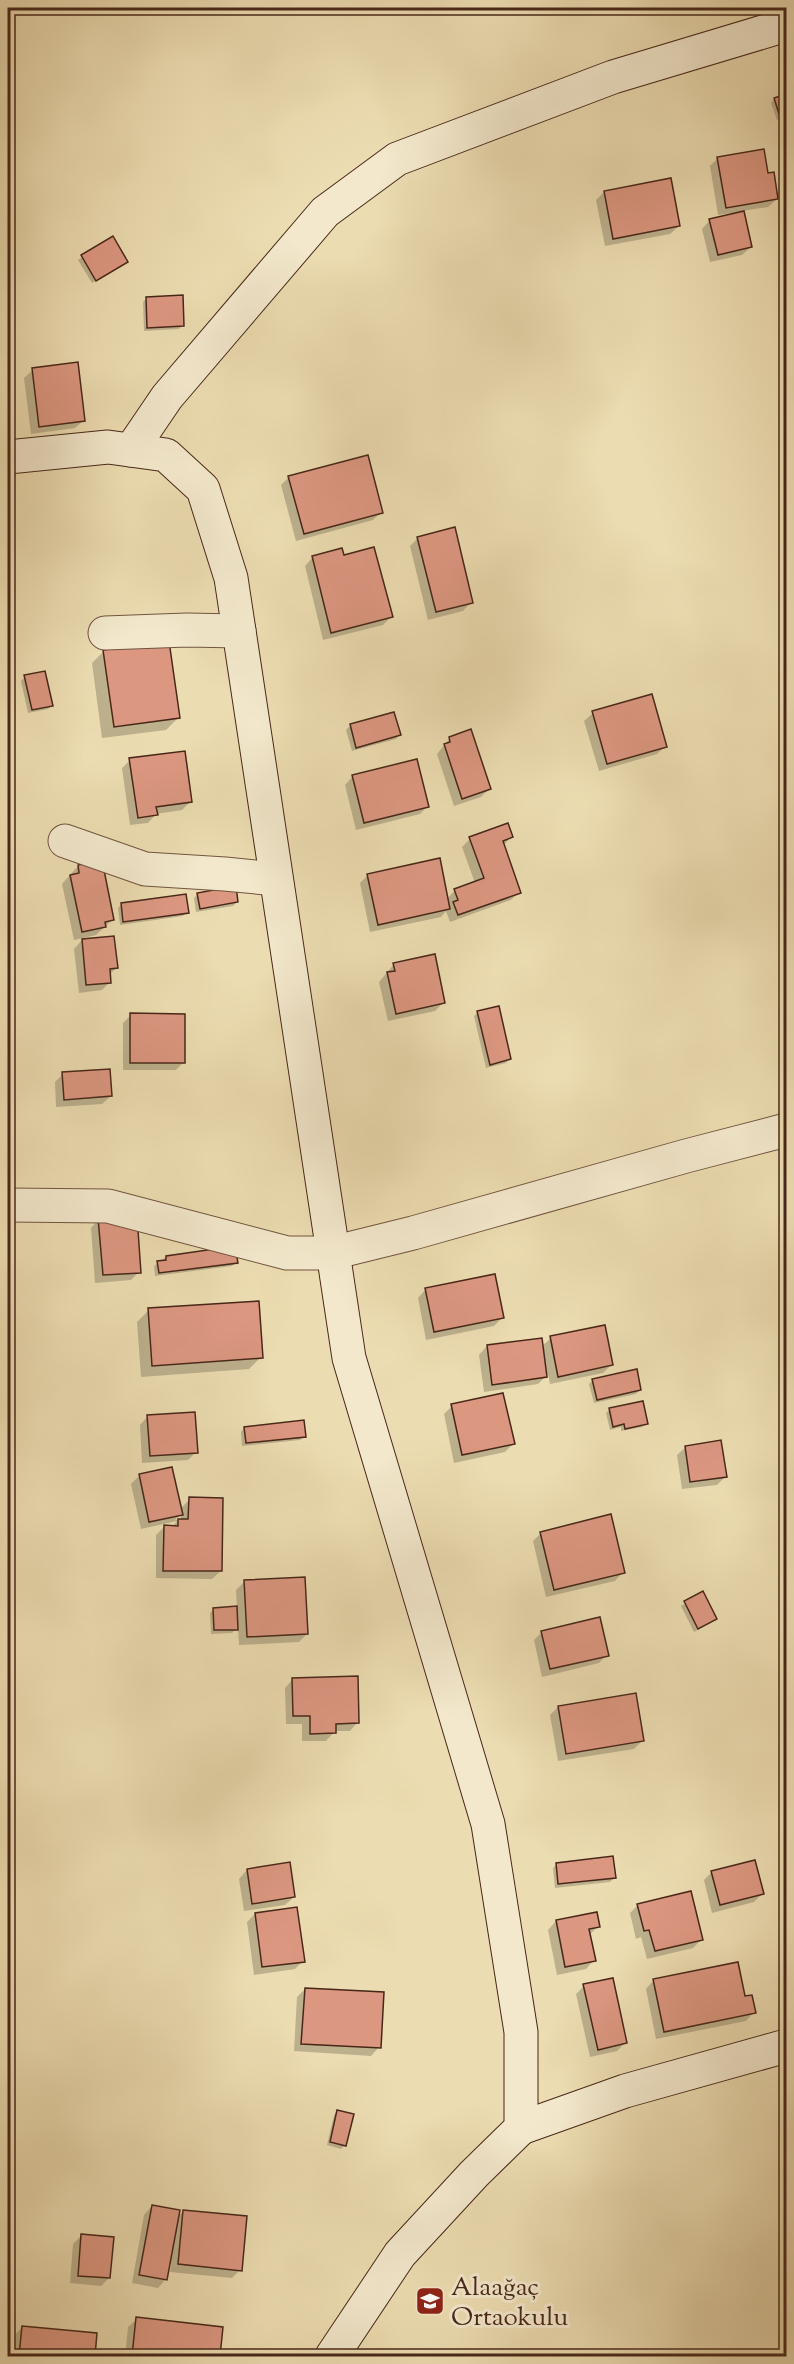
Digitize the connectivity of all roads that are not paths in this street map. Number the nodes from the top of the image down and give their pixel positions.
1 (786, 26) edge
2 (131, 450) junction
3 (8, 457) edge
4 (239, 631) junction
5 (105, 633) dead end
6 (65, 841) dead end
7 (276, 879) junction
8 (786, 1130) edge
9 (8, 1205) edge
10 (333, 1253) junction
11 (786, 2046) edge
12 (521, 2128) junction
13 (332, 2356) edge

1 - 2 street
2 - 3 street
2 - 4 street
4 - 5 street
4 - 7 street
6 - 7 street
7 - 10 street
8 - 10 street
9 - 10 street
10 - 12 street
11 - 12 street
12 - 13 street

